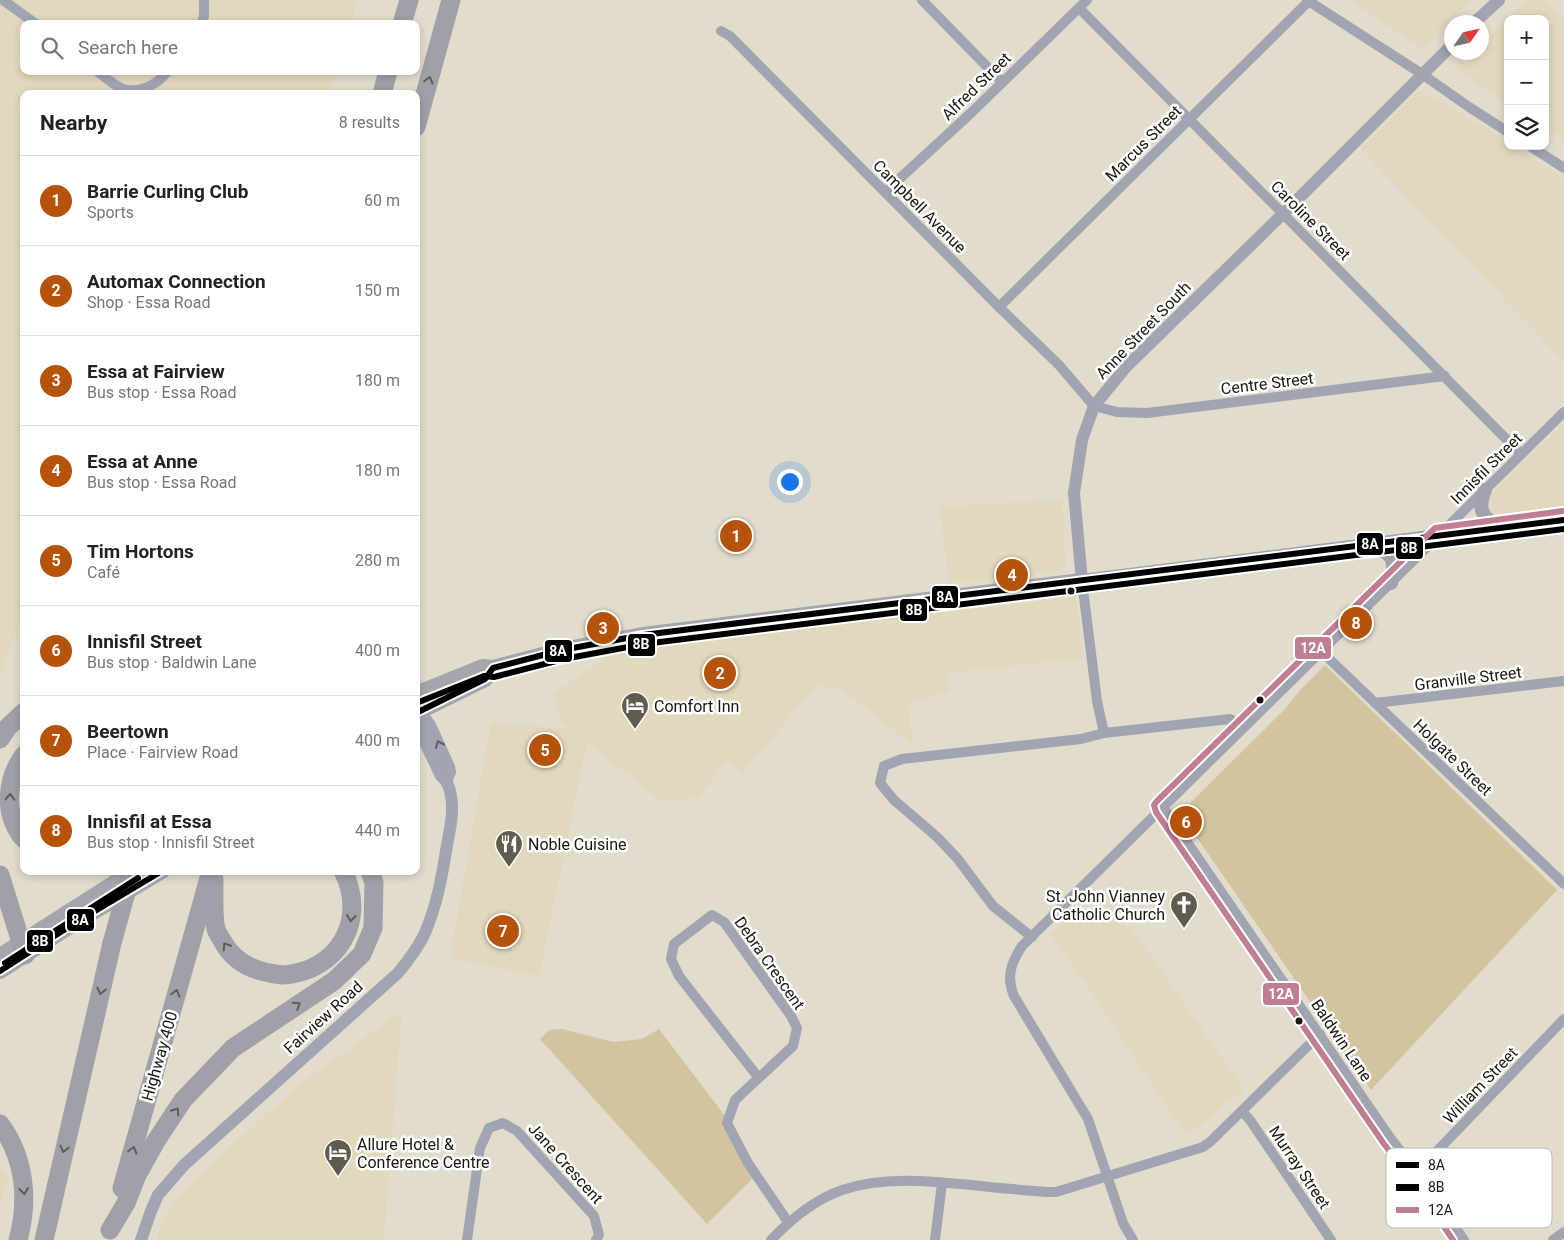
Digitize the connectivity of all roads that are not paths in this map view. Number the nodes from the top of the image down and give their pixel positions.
1 (3, 0) edge
2 (204, 0) edge
3 (409, 0) edge
4 (451, 0) edge
5 (922, 0) edge
6 (1087, 0) edge
7 (1308, 0) edge
8 (1499, 0) edge
9 (1079, 8) junction
10 (1483, 15) edge
11 (30, 20) edge
12 (202, 20) edge
13 (403, 20) edge
14 (721, 31) dead end
15 (1444, 53) edge
16 (1422, 74) junction
17 (103, 75) edge
18 (165, 75) edge
19 (387, 75) edge
20 (1002, 82) junction
21 (383, 90) edge
22 (420, 113) edge
23 (1188, 119) junction
24 (1504, 129) edge
25 (1536, 150) edge
26 (1564, 168) edge
27 (885, 192) junction
28 (1283, 214) junction
29 (999, 307) junction
30 (1445, 376) junction
31 (1094, 406) junction
32 (1564, 412) edge
33 (1521, 454) junction
34 (1485, 490) junction
35 (1564, 520) edge
36 (1501, 528) junction
37 (1440, 535) junction
38 (1370, 544) junction
39 (1082, 581) junction
40 (1391, 583) junction
41 (1321, 651) junction
42 (493, 668) junction
43 (1564, 682) edge
44 (420, 692) edge
45 (1375, 703) junction
46 (420, 709) edge
47 (20, 716) edge
48 (1244, 728) junction
49 (420, 732) edge
50 (1104, 733) junction
51 (0, 739) edge
52 (20, 761) edge
53 (1163, 807) junction
54 (20, 832) edge
55 (0, 875) edge
56 (126, 875) edge
57 (131, 875) edge
58 (155, 875) edge
59 (211, 875) edge
60 (212, 875) edge
61 (345, 875) edge
62 (371, 875) edge
63 (1564, 884) edge
64 (1032, 937) junction
65 (23, 948) junction
66 (0, 956) edge
67 (0, 971) edge
68 (1564, 1019) edge
69 (1320, 1034) junction
70 (758, 1078) junction
71 (1242, 1111) junction
72 (0, 1124) edge
73 (1399, 1148) edge
74 (1440, 1148) edge
75 (1107, 1176) junction
76 (942, 1182) junction
77 (788, 1222) junction
78 (1456, 1228) edge
79 (1564, 1232) edge
80 (108, 1235) edge
81 (18, 1240) edge
82 (44, 1240) edge
83 (141, 1240) edge
84 (467, 1240) edge
85 (596, 1240) edge
86 (771, 1240) edge
87 (935, 1240) edge
88 (1134, 1240) edge
89 (1331, 1240) edge
90 (1464, 1240) edge
91 (1552, 1240) edge

1 - 11 street
2 - 12 street
3 - 13 highway
22 -> 4 highway
5 - 20 street
6 - 9 street, Alfred Street
7 - 16 street
7 - 23 street, Marcus Street
8 - 10 street
9 - 20 street, Alfred Street
9 - 23 street, Caroline Street
14 - 27 street, Campbell Avenue
15 - 16 street, Anne Street South
16 - 24 street
16 - 28 street, Anne Street South
17 - 18 street
19 - 21 highway
20 - 27 street, Alfred Street
23 - 28 street, Caroline Street
23 - 29 street, Marcus Street
25 - 26 street
27 - 29 street, Campbell Avenue
28 - 30 street, Caroline Street
28 - 31 street, Anne Street South
29 - 31 street, Campbell Avenue
30 - 31 street, Centre Street
30 - 33 street, Caroline Street
31 - 39 street, Anne Street South
32 - 33 street, Innisfil Street
33 - 34 street, Innisfil Street
34 - 36 main road
34 - 37 street, Innisfil Street
35 - 36 main road
36 - 37 main road
37 - 38 main road
37 - 40 street, Innisfil Street
38 - 39 main road
38 - 40 main road
39 - 42 main road
39 - 50 street, Anne Street South
40 - 41 street, Innisfil Street
41 - 45 street, Holgate Street
41 - 48 street, Innisfil Street
42 - 44 main road
42 - 46 main road
43 - 45 street, Granville Street
45 - 63 street, Holgate Street
47 - 51 highway
48 - 50 street
48 - 53 street, Innisfil Street
49 - 83 street, Fairview Road
50 - 64 street
54 -> 52 highway
53 - 64 street, Innisfil Street
53 - 69 street, Baldwin Lane
55 - 65 highway
56 - 65 main road
57 -> 82 highway, bridge
58 - 65 main road
80 -> 59 highway, Highway 400
61 -> 60 highway
80 -> 62 highway
64 - 75 street, Innisfil Street
65 - 66 main road
65 - 67 main road
68 - 74 street, William Street
69 - 71 street
69 - 73 street, Baldwin Lane
70 - 70 street, Debra Crescent
70 - 77 street, Debra Crescent
71 - 75 street
71 - 89 street, Murray Street
72 -> 81 highway
75 - 76 street
75 - 88 street, Innisfil Street
76 - 77 street
76 - 87 street
77 - 86 street
78 - 90 street, Baldwin Lane
79 - 91 street
84 - 85 street, Jane Crescent

